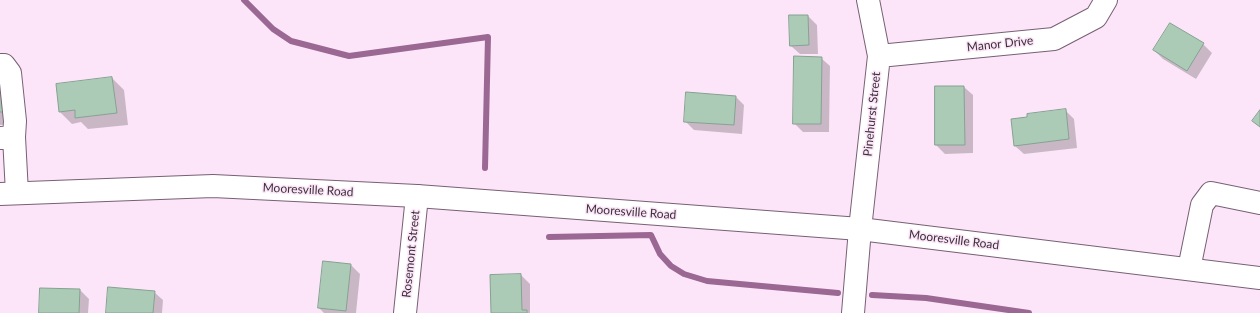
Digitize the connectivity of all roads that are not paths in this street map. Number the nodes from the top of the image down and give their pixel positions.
1 (868, 0) edge
2 (1106, 0) edge
3 (878, 56) junction
4 (0, 65) edge
5 (7, 138) edge
6 (9, 194) edge
7 (417, 196) junction
8 (1260, 203) edge
9 (860, 228) junction
10 (1189, 269) junction
11 (1260, 278) edge
12 (405, 313) edge
13 (854, 313) edge

1 - 3 main road, Pinehurst Street
2 - 3 main road, Manor Drive
3 - 9 main road, Pinehurst Street
4 - 5 main road
5 - 6 main road
6 - 7 main road, Mooresville Road
7 - 9 main road, Mooresville Road
7 - 12 main road, Rosemont Street
8 - 10 main road
9 - 10 main road, Mooresville Road
9 - 13 main road, Pinehurst Street
10 - 11 main road, Mooresville Road

